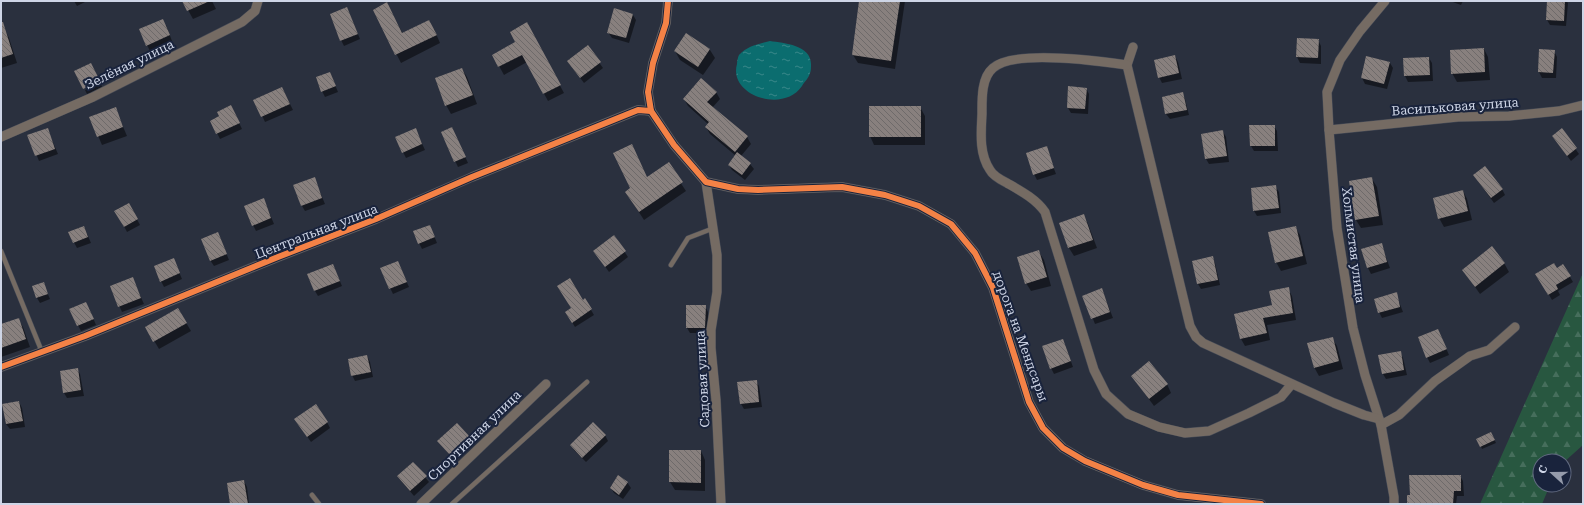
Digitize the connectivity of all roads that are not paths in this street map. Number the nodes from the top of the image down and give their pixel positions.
1 (258, 1) edge
2 (668, 1) edge
3 (1385, 1) edge
4 (1133, 47) dead end
5 (1127, 65) junction
6 (1583, 105) edge
7 (650, 111) junction
8 (1329, 130) junction
9 (1, 137) edge
10 (706, 182) junction
11 (714, 228) junction
12 (1, 251) edge
13 (671, 265) dead end
14 (1516, 327) dead end
15 (42, 352) junction
16 (1, 367) edge
17 (587, 382) dead end
18 (546, 384) dead end
19 (1291, 385) junction
20 (1380, 422) junction
21 (312, 495) dead end
22 (319, 504) edge
23 (421, 504) edge
24 (452, 504) edge
25 (721, 504) edge
26 (1261, 504) edge
27 (1394, 504) edge

1 - 9 street, Зелёная улица
2 - 7 street
3 - 8 street, Холмистая улица
4 - 5 street
5 - 19 street
5 - 19 street
6 - 8 street, Васильковая улица
7 - 10 street
7 - 15 street, Центральная улица
8 - 20 street, Холмистая улица
10 - 11 street, Садовая улица
10 - 26 street, дорога на Мендсары
11 - 13 lane
11 - 25 street, Садовая улица
12 - 15 lane
14 - 20 street
15 - 16 street, Центральная улица
17 - 24 lane
18 - 23 street, Спортивная улица
19 - 20 street
20 - 27 street, Холмистая улица
21 - 22 lane

